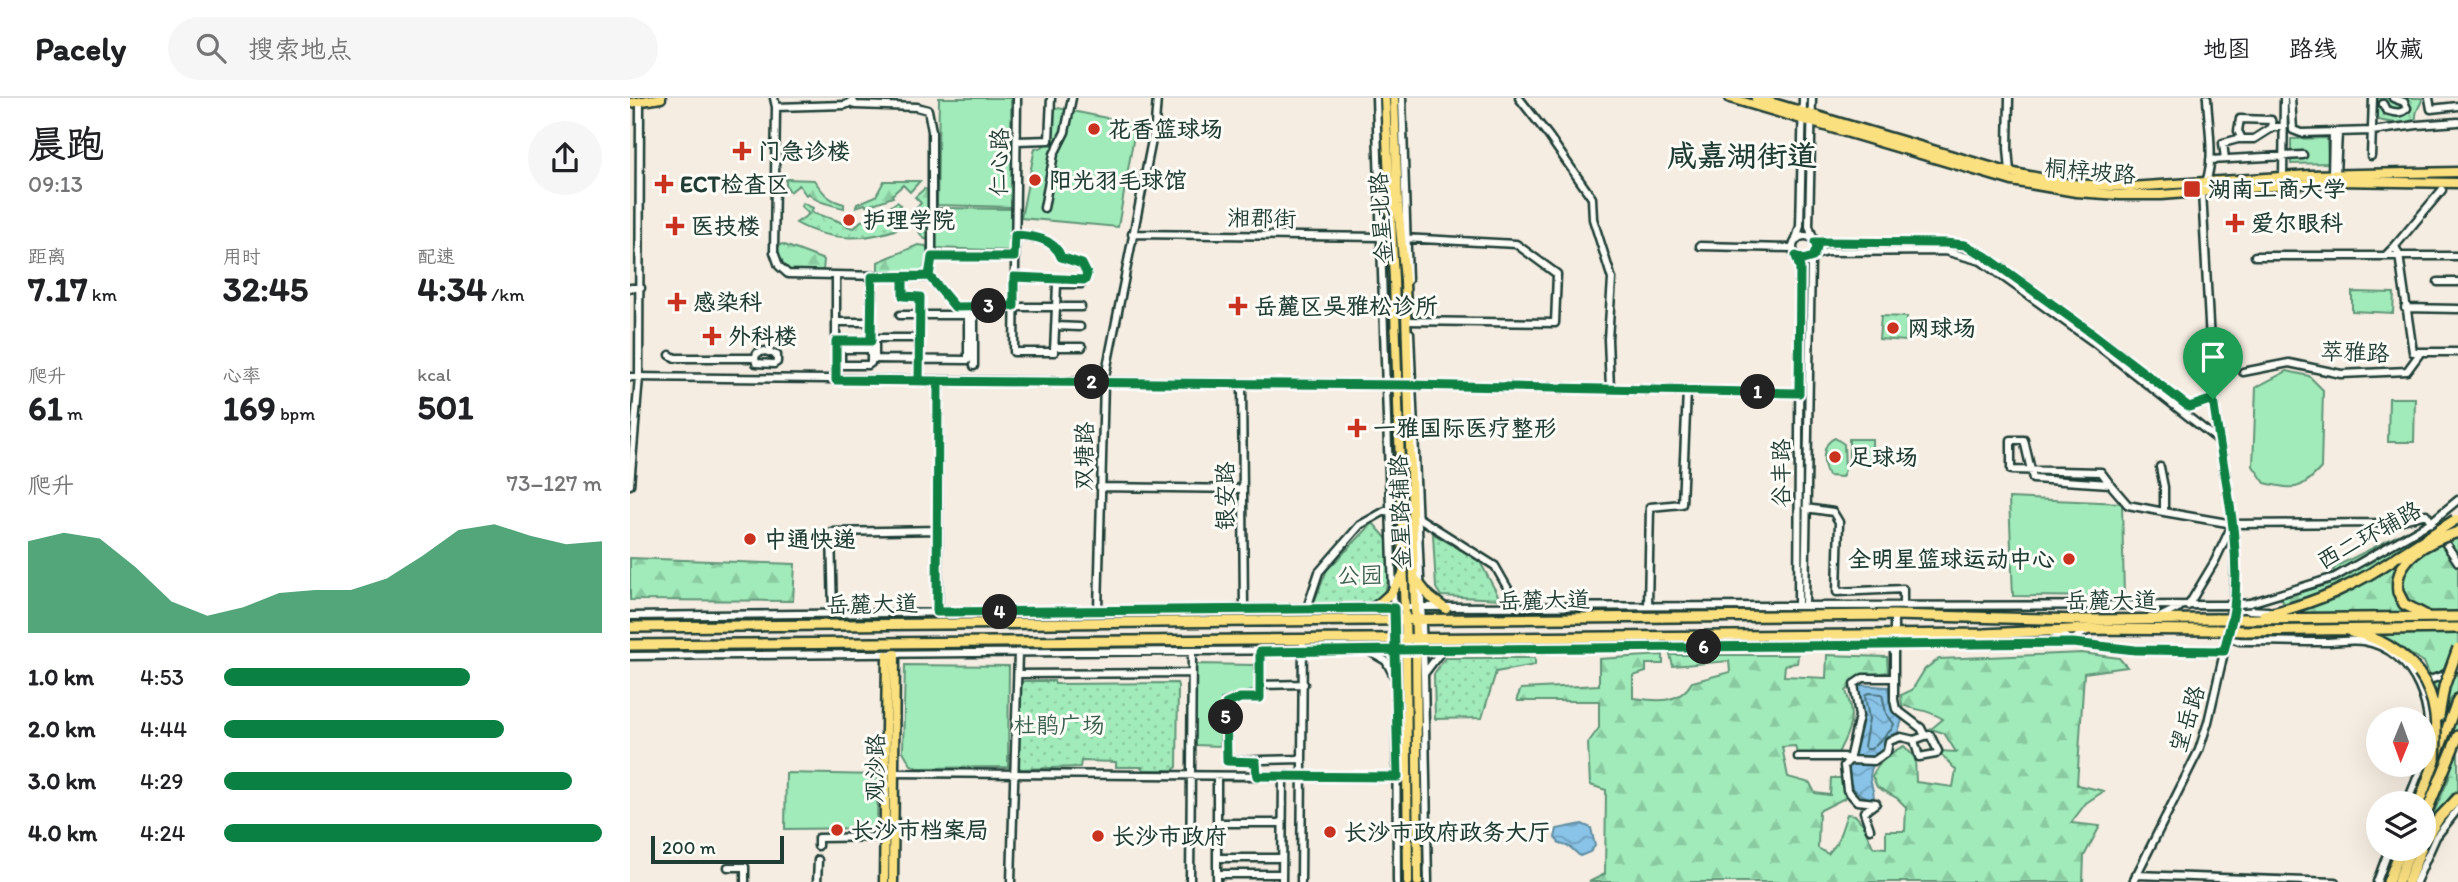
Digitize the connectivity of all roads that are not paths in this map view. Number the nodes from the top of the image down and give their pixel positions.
1 (661, 98) edge
2 (774, 98) edge
3 (1017, 98) edge
4 (1051, 98) edge
5 (1072, 98) edge
6 (1157, 98) edge
7 (1385, 98) edge
8 (1394, 98) edge
9 (1402, 98) edge
10 (1519, 98) edge
11 (1730, 98) edge
12 (1756, 98) edge
13 (1803, 98) edge
14 (1812, 98) edge
15 (2009, 98) edge
16 (2207, 98) edge
17 (2284, 98) edge
18 (2291, 98) edge
19 (2391, 98) edge
20 (2429, 98) edge
21 (852, 100) edge
22 (1375, 100) edge
23 (640, 101) junction
24 (2373, 102) edge
25 (630, 103) edge
26 (2383, 104) junction
27 (2458, 106) edge
28 (776, 107) junction
29 (1806, 117) junction
30 (2458, 122) edge
31 (2273, 127) junction
32 (2284, 127) junction
33 (2372, 131) junction
34 (2336, 132) junction
35 (2242, 139) junction
36 (1017, 141) junction
37 (2304, 155) dead end
38 (2284, 156) junction
39 (2371, 156) dead end
40 (2225, 159) junction
41 (2210, 160) junction
42 (2011, 172) junction
43 (2458, 172) edge
44 (2334, 174) junction
45 (2283, 177) junction
46 (2208, 180) junction
47 (2196, 181) junction
48 (2458, 183) edge
49 (2442, 190) dead end
50 (2202, 191) junction
51 (1044, 208) dead end
52 (1132, 233) junction
53 (1015, 235) junction
54 (1400, 238) junction
55 (1796, 239) junction
56 (1814, 240) junction
57 (1700, 246) dead end
58 (2395, 246) junction
59 (1792, 248) junction
60 (2386, 255) junction
61 (2399, 255) junction
62 (1796, 256) junction
63 (1813, 256) junction
64 (2255, 256) dead end
65 (2458, 256) edge
66 (932, 257) junction
67 (1014, 257) junction
68 (836, 276) junction
69 (929, 276) junction
70 (872, 277) junction
71 (903, 277) junction
72 (1014, 277) junction
73 (2438, 282) dead end
74 (2458, 282) edge
75 (1081, 284) dead end
76 (630, 288) edge
77 (641, 288) junction
78 (974, 306) junction
79 (1014, 306) junction
80 (1056, 307) junction
81 (1081, 307) dead end
82 (2405, 308) junction
83 (2458, 309) edge
84 (876, 312) dead end
85 (900, 315) dead end
86 (919, 315) junction
87 (1408, 321) junction
88 (836, 322) junction
89 (871, 322) junction
90 (1055, 326) junction
91 (1080, 327) dead end
92 (919, 338) junction
93 (836, 341) junction
94 (872, 343) junction
95 (1054, 347) junction
96 (1082, 347) dead end
97 (2421, 352) junction
98 (2458, 352) edge
99 (670, 355) dead end
100 (755, 358) dead end
101 (919, 359) junction
102 (974, 366) dead end
103 (2243, 372) dead end
104 (630, 377) edge
105 (639, 377) junction
106 (836, 380) junction
107 (919, 381) junction
108 (938, 381) junction
109 (1104, 382) junction
110 (1242, 384) junction
111 (1387, 385) junction
112 (1397, 385) junction
113 (1410, 385) junction
114 (1610, 389) junction
115 (1687, 391) junction
116 (1799, 393) junction
117 (2213, 399) junction
118 (2218, 440) junction
119 (2160, 467) dead end
120 (2032, 471) junction
121 (2110, 484) junction
122 (630, 485) edge
123 (1100, 486) junction
124 (1243, 489) junction
125 (2458, 500) edge
126 (1806, 508) junction
127 (1390, 511) junction
128 (1401, 512) junction
129 (2164, 512) junction
130 (1412, 513) junction
131 (2457, 519) edge
132 (2431, 522) junction
133 (2233, 524) junction
134 (938, 530) junction
135 (2458, 532) edge
136 (2458, 562) edge
137 (1403, 573) junction
138 (1414, 577) junction
139 (1420, 585) junction
140 (1393, 590) junction
141 (1801, 605) junction
142 (1648, 606) junction
143 (1903, 606) junction
144 (2185, 606) junction
145 (1418, 607) junction
146 (2217, 607) junction
147 (1244, 608) junction
148 (1307, 608) junction
149 (1374, 608) junction
150 (1394, 608) junction
151 (1404, 608) junction
152 (1446, 608) junction
153 (1519, 608) junction
154 (2234, 609) junction
155 (1098, 610) junction
156 (2280, 611) junction
157 (937, 612) junction
158 (833, 614) junction
159 (1895, 615) junction
160 (630, 616) edge
161 (2434, 617) junction
162 (2458, 617) edge
163 (2157, 618) junction
164 (1399, 619) junction
165 (2246, 619) junction
166 (1419, 620) junction
167 (630, 627) edge
168 (2458, 628) edge
169 (2090, 629) junction
170 (2322, 630) junction
171 (2047, 631) junction
172 (2227, 636) junction
173 (1395, 639) junction
174 (1405, 639) junction
175 (1303, 640) junction
176 (1894, 640) junction
177 (2073, 643) junction
178 (1420, 644) junction
179 (630, 646) edge
180 (2458, 648) edge
181 (1406, 649) junction
182 (1443, 649) junction
183 (1367, 650) junction
184 (1395, 650) junction
185 (1303, 651) junction
186 (2224, 651) junction
187 (1192, 652) junction
188 (1260, 652) junction
189 (1018, 653) junction
190 (891, 654) junction
191 (630, 656) edge
192 (2458, 667) edge
193 (1192, 673) junction
194 (1018, 674) junction
195 (1424, 674) junction
196 (1894, 678) junction
197 (1396, 680) junction
198 (1304, 684) junction
199 (2418, 684) junction
200 (1260, 685) junction
201 (2457, 705) edge
202 (2426, 707) edge
203 (2437, 734) junction
204 (1925, 736) junction
205 (2458, 736) edge
206 (1914, 740) junction
207 (2436, 747) edge
208 (1798, 757) dead end
209 (2436, 758) edge
210 (1302, 759) junction
211 (1849, 760) junction
212 (1256, 762) junction
213 (893, 774) junction
214 (1013, 774) junction
215 (1190, 776) junction
216 (1217, 776) junction
217 (1257, 776) junction
218 (1283, 776) junction
219 (1302, 776) junction
220 (1398, 777) junction
221 (2417, 791) edge
222 (2435, 791) edge
223 (2458, 798) edge
224 (2458, 809) edge
225 (1217, 822) junction
226 (1282, 824) junction
227 (2436, 824) edge
228 (1870, 829) dead end
229 (884, 837) junction
230 (818, 846) dead end
231 (1218, 858) junction
232 (1282, 858) junction
233 (818, 860) tunnel mouth
234 (2388, 861) edge
235 (2396, 861) edge
236 (728, 867) dead end
237 (1218, 874) junction
238 (2409, 877) edge
239 (1282, 878) edge
240 (2134, 878) edge
241 (745, 882) edge
242 (817, 882) edge
243 (884, 882) edge
244 (893, 882) edge
245 (1011, 882) edge
246 (1190, 882) edge
247 (1217, 882) edge
248 (1301, 882) edge
249 (1398, 882) edge
250 (1408, 882) edge
251 (1418, 882) edge
252 (1428, 882) edge
253 (2335, 882) edge
254 (2379, 882) edge
255 (2388, 882) edge
256 (2398, 882) edge

1 - 23 main road
2 - 28 street
3 - 36 street, 仁心路
4 - 36 street
5 - 51 street
6 - 52 street, 双塘路
7 - 54 main road, 金星北路
8 - 54 main road, 金星北路
9 - 54 street
10 - 114 street
11 - 29 main road, 桐梓坡路
12 - 29 main road, 桐梓坡路
13 - 29 street
14 - 29 street
15 - 42 street
16 - 41 street
17 - 32 street
18 - 34 street
19 - 26 street
19 - 26 street
20 - 27 street
21 - 28 street
21 - 66 street
22 - 111 street, 金星路辅路
23 - 25 main road
23 - 77 street
24 - 26 street
24 - 33 street
28 - 68 street
29 - 42 main road, 桐梓坡路
29 - 50 main road, 桐梓坡路
29 - 55 street
29 - 56 street
30 - 33 street
31 - 32 street
31 - 35 street
31 - 35 street
32 - 38 street
33 - 34 street
33 - 39 street
34 - 44 street
35 - 40 street
36 - 53 street, 仁心路
37 - 38 street
38 - 40 street
38 - 45 street
40 - 41 street
41 - 46 street
42 - 47 main road, 桐梓坡路
43 - 44 main road, 桐梓坡路
44 - 45 main road, 桐梓坡路
45 - 46 main road, 桐梓坡路
46 - 47 main road, 桐梓坡路
46 - 50 street
47 - 50 street
48 - 50 main road, 桐梓坡路
49 - 58 street
50 - 117 street, 望岳路
52 - 54 street, 湘郡街
52 - 109 street, 双塘路
53 - 67 street, 仁心路
53 - 72 street
54 - 87 main road, 金星北路
54 - 87 street, 湘郡街
54 - 112 main road, 金星北路
55 - 56 street
55 - 59 street
56 - 63 street
56 - 117 street
57 - 59 street
58 - 60 street
58 - 61 street
59 - 62 street
60 - 61 street
60 - 64 street
61 - 65 street
61 - 82 street
62 - 63 street
62 - 116 street, 谷丰路
63 - 118 street
63 - 126 street, 谷丰路
66 - 67 street
66 - 69 street
67 - 72 street, 仁心路
68 - 70 street
68 - 88 street
69 - 71 street
69 - 78 street
70 - 71 street
70 - 89 street
71 - 86 street
72 - 79 street, 仁心路
73 - 74 street
75 - 80 street
76 - 77 street
77 - 105 street
78 - 79 street
78 - 102 street
79 - 80 street
79 - 95 street, 仁心路
80 - 81 street
80 - 90 street
82 - 83 street
82 - 97 street
84 - 94 street
85 - 86 street
86 - 92 street
86 - 101 street
87 - 113 main road, 金星北路
88 - 89 street
88 - 93 street
89 - 94 street
90 - 91 street
90 - 95 street
92 - 94 street
92 - 101 street
93 - 94 street
93 - 106 street
94 - 94 street
94 - 101 street
95 - 96 street
97 - 98 street, 萃雅路
97 - 103 street, 萃雅路
99 - 100 street
101 - 107 street
104 - 105 street
105 - 106 street
105 - 122 street
106 - 107 street
107 - 108 street
108 - 109 street
108 - 134 street
109 - 110 street
109 - 123 street, 双塘路
110 - 111 street
110 - 124 street, 银安路
111 - 112 street
111 - 127 street, 金星路辅路
112 - 113 street
112 - 128 main road, 金星北路
113 - 114 street
113 - 130 main road, 金星北路
113 - 139 street, 金星路辅路
114 - 115 street
115 - 116 street
115 - 142 street
116 - 141 street, 谷丰路
117 - 118 street, 望岳路
118 - 133 street, 望岳路
119 - 129 street
120 - 120 street
120 - 121 street
120 - 121 street
121 - 129 street
123 - 124 street
123 - 155 street, 双塘路
124 - 147 street, 银安路
125 - 132 street, 西二环辅路
126 - 141 street, 谷丰路
126 - 143 street
127 - 128 street
127 - 140 street, 金星路辅路
127 - 148 street
128 - 137 main road, 金星北路
129 - 133 street
130 - 138 main road, 金星北路
130 - 153 street
131 - 156 highway, bridge
132 - 133 street
132 - 136 street
132 - 146 street, 西二环辅路, bridge
133 - 144 street
133 - 154 street, 望岳路
134 - 157 street
134 - 158 street
135 - 161 highway, bridge
137 - 140 main road
137 - 151 main road, 金星北路
138 - 139 main road
138 - 145 main road, 金星北路
139 - 145 street, 金星路辅路
139 - 152 main road
140 - 149 main road
140 - 150 street, 金星路辅路
141 - 142 street
141 - 143 street
142 - 153 street
143 - 144 street
144 - 146 street
144 - 163 street
145 - 151 street
145 - 152 street
145 - 166 main road, 金星北路
146 - 154 street
147 - 148 street
147 - 155 street
148 - 149 street
149 - 150 street
150 - 151 street
150 - 164 street, 金星路辅路
151 - 164 main road, 金星北路
152 - 153 street
154 - 156 street
154 - 172 street, 望岳路
155 - 157 street
156 - 165 highway
157 - 158 street
158 - 160 street
159 - 163 highway, 岳麓大道
159 - 166 highway, 岳麓大道
159 - 176 street
161 - 162 highway, 岳麓大道
161 - 165 highway, 岳麓大道
163 - 165 highway, 岳麓大道, bridge
164 - 166 highway, 岳麓大道
164 - 167 highway, 岳麓大道
164 - 173 street, 金星路辅路
164 - 174 main road, 金星北路
166 - 178 main road, 金星北路
168 - 170 highway, 岳麓大道
169 - 170 highway, 岳麓大道, bridge
169 - 171 highway, 岳麓大道
169 - 177 street
170 - 203 highway, bridge
171 - 176 highway, 岳麓大道
171 - 177 street
172 - 186 street, 望岳路
172 - 199 street
173 - 174 highway, 岳麓大道
173 - 175 highway, 岳麓大道
173 - 184 street, 金星路辅路
174 - 178 highway, 岳麓大道
174 - 181 main road, 金星北路
175 - 179 highway, 岳麓大道
175 - 185 street
176 - 177 street
176 - 178 highway, 岳麓大道
176 - 182 street
176 - 196 street
177 - 186 street
178 - 181 street
178 - 182 street
178 - 195 street
178 - 251 main road, 金星北路
180 - 203 highway, bridge
181 - 184 street
181 - 250 main road, 金星北路
182 - 195 street
183 - 184 street
183 - 185 street
183 - 197 street
184 - 197 street, 金星路辅路
185 - 188 street
185 - 198 street
186 - 240 street, 望岳路
187 - 188 street
187 - 189 street
187 - 193 street
188 - 200 street
189 - 190 street
189 - 194 street
190 - 191 street
190 - 213 main road, 观沙路
190 - 229 main road, 观沙路
192 - 199 street
193 - 194 street
193 - 215 street
194 - 214 street
195 - 252 street
196 - 204 street
196 - 211 street
197 - 220 street, 金星路辅路
198 - 200 street
198 - 210 street
199 - 202 street
200 - 212 street
201 - 209 highway
203 - 207 highway, bridge
203 - 221 highway, bridge
204 - 206 street
204 - 206 street
205 - 222 highway
206 - 211 street
208 - 211 street
210 - 212 street
210 - 219 street
211 - 228 street
212 - 217 street
213 - 214 street
213 - 244 main road, 观沙路
214 - 215 street
214 - 245 street
215 - 216 street
215 - 246 street
216 - 217 street
216 - 225 street
217 - 218 street
218 - 219 street
218 - 226 street
219 - 220 street
219 - 248 street
220 - 249 street, 金星路辅路
223 - 227 highway
224 - 238 street
225 - 226 street
225 - 231 street
226 - 232 street
229 - 230 street
229 - 243 main road, 观沙路
231 - 232 street
231 - 237 street
232 - 239 street
233 - 242 street
234 - 254 highway
235 - 255 highway
236 - 241 street
237 - 239 street
237 - 247 street
238 - 256 highway
240 - 253 street

